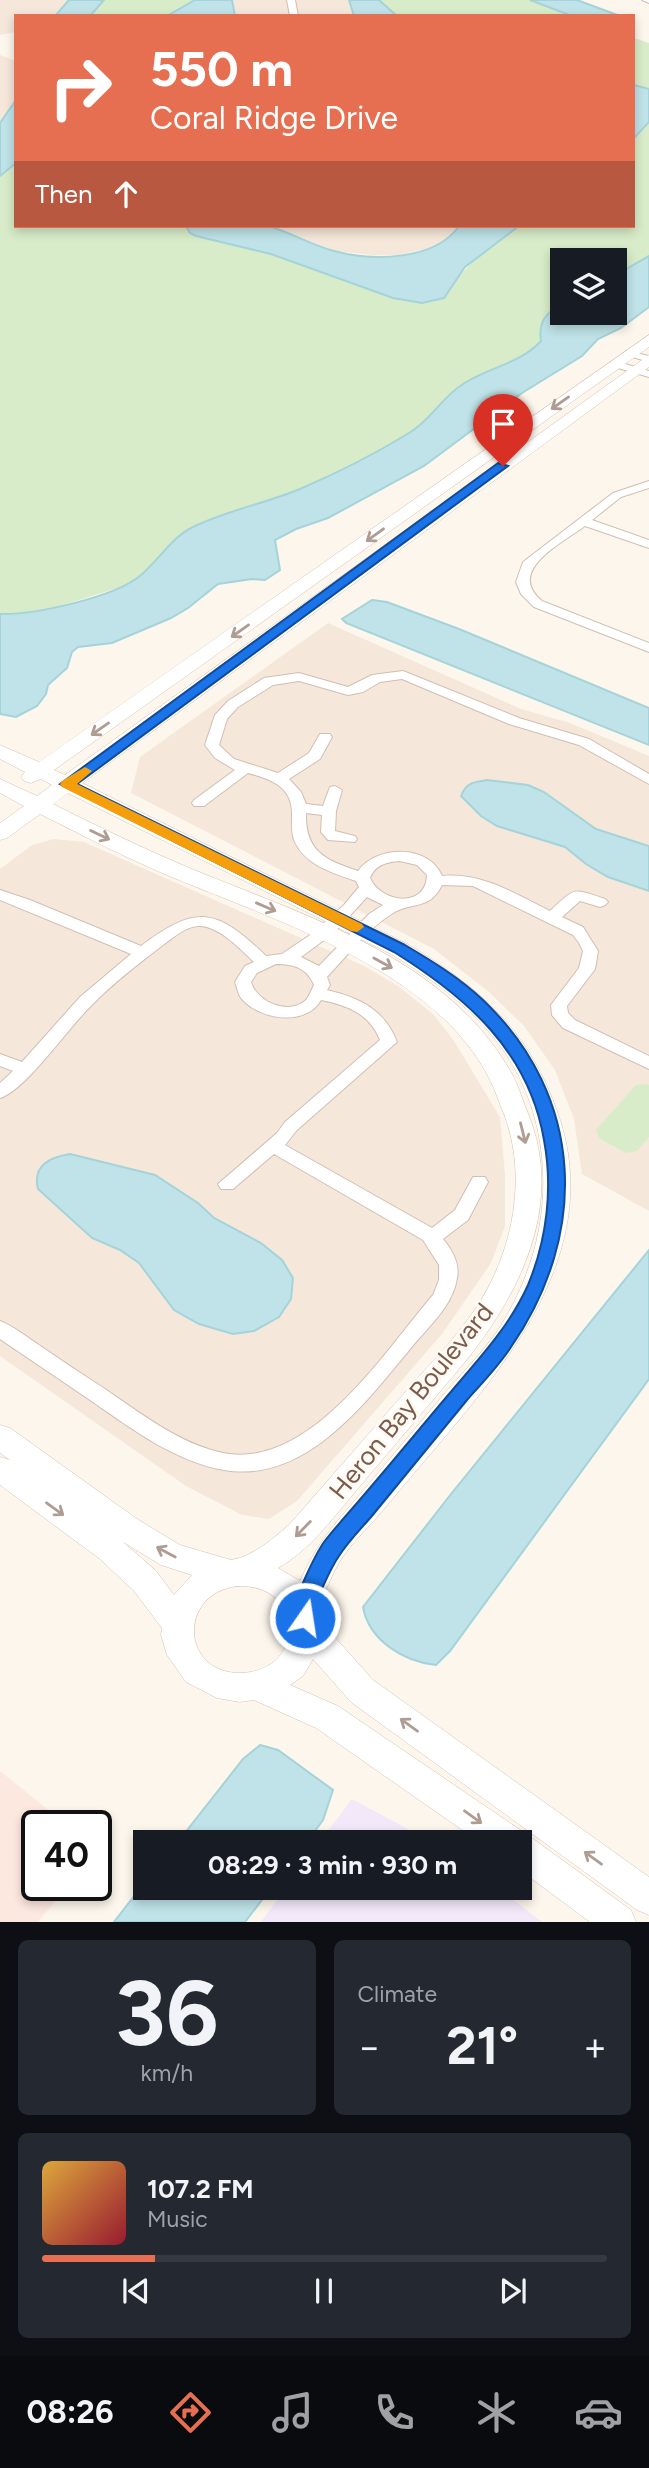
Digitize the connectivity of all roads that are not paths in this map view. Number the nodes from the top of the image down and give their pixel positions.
1 (649, 340) edge
2 (643, 363) edge
3 (649, 484) edge
4 (584, 521) junction
5 (649, 544) edge
6 (295, 592) joint
7 (649, 648) edge
8 (325, 737) dead end
9 (0, 751) edge
10 (245, 769) junction
11 (40, 771) junction
12 (279, 779) junction
13 (649, 780) edge
14 (67, 784) junction
15 (335, 790) dead end
16 (4, 792) edge
17 (199, 803) dead end
18 (39, 805) junction
19 (300, 808) junction
20 (329, 811) junction
21 (0, 833) edge
22 (350, 839) dead end
23 (436, 881) junction
24 (364, 883) junction
25 (0, 895) edge
26 (600, 902) dead end
27 (398, 903) junction
28 (552, 918) junction
29 (343, 931) junction
30 (143, 953) junction
31 (285, 959) junction
32 (263, 962) junction
33 (319, 976) junction
34 (319, 994) junction
35 (0, 1060) edge
36 (649, 1063) edge
37 (26, 1069) junction
38 (0, 1092) edge
39 (273, 1146) junction
40 (480, 1182) dead end
41 (227, 1184) dead end
42 (432, 1238) junction
43 (0, 1329) edge
44 (0, 1437) edge
45 (0, 1469) edge
46 (237, 1572) junction
47 (304, 1618) junction
48 (178, 1624) junction
49 (259, 1687) junction
50 (491, 1830) edge
51 (532, 1859) edge
52 (649, 1898) edge
53 (619, 1922) edge

1 - 2 main road
2 -> 6 main road
2 - 14 street
3 - 4 street
4 - 5 street
4 - 7 street
6 -> 11 street
8 - 12 street
9 - 11 street, Heron Bay Boulevard
10 - 12 street
10 - 13 street
10 - 17 street
11 - 14 street, Heron Bay Boulevard
11 - 16 street
12 - 19 street
14 - 18 street
14 - 29 street, Heron Bay Boulevard
15 - 20 street
16 - 18 street, Heron Bay Boulevard
18 - 21 street
18 -> 29 street, Heron Bay Boulevard
19 - 20 street
19 - 24 street
20 - 22 street
23 - 24 street
23 - 27 street
23 - 28 street
24 - 27 street
24 - 29 street
25 - 30 street
26 - 28 street
27 - 29 street
28 - 36 street
29 - 31 street
29 - 33 street
29 -> 46 street, Heron Bay Boulevard
29 - 47 street, Heron Bay Boulevard
30 - 32 street
30 - 37 street
31 - 32 street
31 - 33 street
32 - 34 street
33 - 34 street
34 - 39 street
35 - 37 street
37 - 38 street
39 - 41 street
39 - 42 street
40 - 42 street
42 - 43 street
46 -> 44 main road
45 -> 48 main road
46 - 47 street
46 - 48 street
47 - 49 street
52 -> 47 street
48 - 49 street
49 -> 50 street
51 - 53 street

